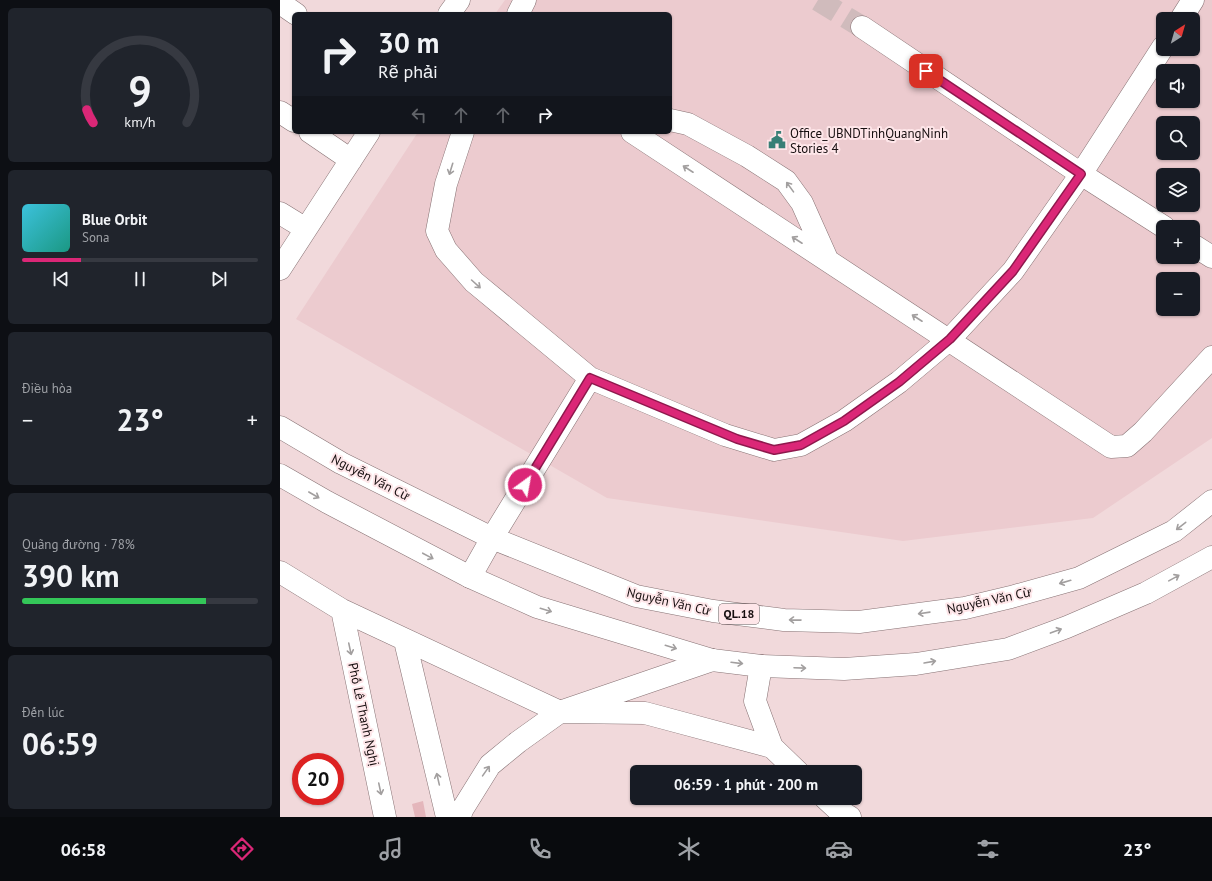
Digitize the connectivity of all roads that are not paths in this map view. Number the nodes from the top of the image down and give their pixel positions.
1 (525, 0) edge
2 (1193, 0) edge
3 (280, 3) edge
4 (293, 12) edge
5 (519, 12) edge
6 (1185, 12) edge
7 (862, 27) tunnel mouth
8 (1157, 56) edge
9 (280, 112) edge
10 (292, 120) edge
11 (672, 120) edge
12 (313, 134) edge
13 (368, 134) edge
14 (462, 134) edge
15 (635, 134) edge
16 (351, 160) junction
17 (1081, 174) junction
18 (280, 213) edge
19 (1156, 222) edge
20 (306, 229) junction
21 (1200, 250) edge
22 (1212, 258) edge
23 (827, 259) junction
24 (280, 269) edge
25 (950, 339) junction
26 (1212, 357) edge
27 (590, 378) junction
28 (280, 427) edge
29 (280, 475) edge
30 (1212, 501) edge
31 (492, 538) junction
32 (1212, 557) edge
33 (280, 572) edge
34 (470, 577) junction
35 (342, 610) junction
36 (405, 641) junction
37 (712, 660) junction
38 (761, 666) junction
39 (560, 712) junction
40 (772, 747) junction
41 (791, 765) edge
42 (833, 805) edge
43 (385, 817) edge
44 (447, 817) edge
45 (460, 817) edge
46 (850, 817) edge

1 - 5 main road
2 - 6 main road
3 - 4 main road
7 - 17 main road
8 - 17 main road
9 - 10 main road
23 -> 11 main road
12 - 16 main road
13 - 16 main road
14 -> 27 main road
23 -> 15 main road
16 - 20 main road
17 - 19 main road
17 - 25 main road
18 - 20 main road
20 - 24 main road
21 - 22 main road
25 -> 23 main road
25 - 26 main road
25 - 27 main road
27 - 31 main road
28 - 31 main road, Nguyễn Văn Cừ / QL.18
29 -> 34 main road
30 -> 31 main road, Nguyễn Văn Cừ / QL.18
31 - 34 main road
38 -> 32 main road
33 - 35 main road
34 -> 37 main road
35 - 36 main road
35 -> 43 main road, Phố Lê Thanh Nghị
36 - 39 main road
44 -> 36 main road
37 -> 38 main road
37 - 39 main road
38 - 40 main road
39 - 40 main road
45 -> 39 main road
40 - 41 main road
42 - 46 main road

